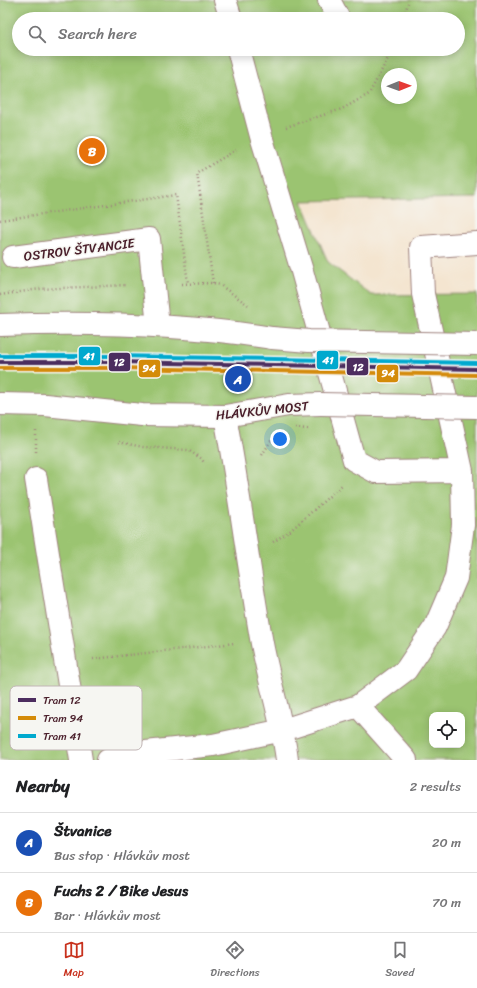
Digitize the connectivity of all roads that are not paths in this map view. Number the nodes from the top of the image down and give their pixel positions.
1 (226, 0) edge
2 (329, 0) edge
3 (229, 12) edge
4 (335, 12) edge
5 (240, 56) edge
6 (477, 243) edge
7 (13, 257) dead end
8 (0, 326) edge
9 (158, 326) junction
10 (477, 344) edge
11 (0, 404) edge
12 (477, 407) edge
13 (224, 416) junction
14 (462, 471) junction
15 (36, 479) dead end
16 (70, 686) edge
17 (358, 706) junction
18 (283, 730) junction
19 (79, 750) edge
20 (81, 760) edge
21 (108, 760) edge
22 (287, 760) edge
23 (406, 760) edge

1 - 3 main road
2 - 4 main road
5 - 14 main road
6 - 14 main road
7 - 9 main road, OSTROV ŠTVANCIE
8 - 9 main road
9 - 10 main road, bridge
11 - 13 main road, HLÁVKŮV MOST
12 - 13 main road, HLÁVKŮV MOST, bridge
13 - 18 main road
14 - 17 main road
15 - 16 main road
17 - 18 main road
17 - 23 main road
18 - 21 main road
18 - 22 main road
19 - 20 main road

